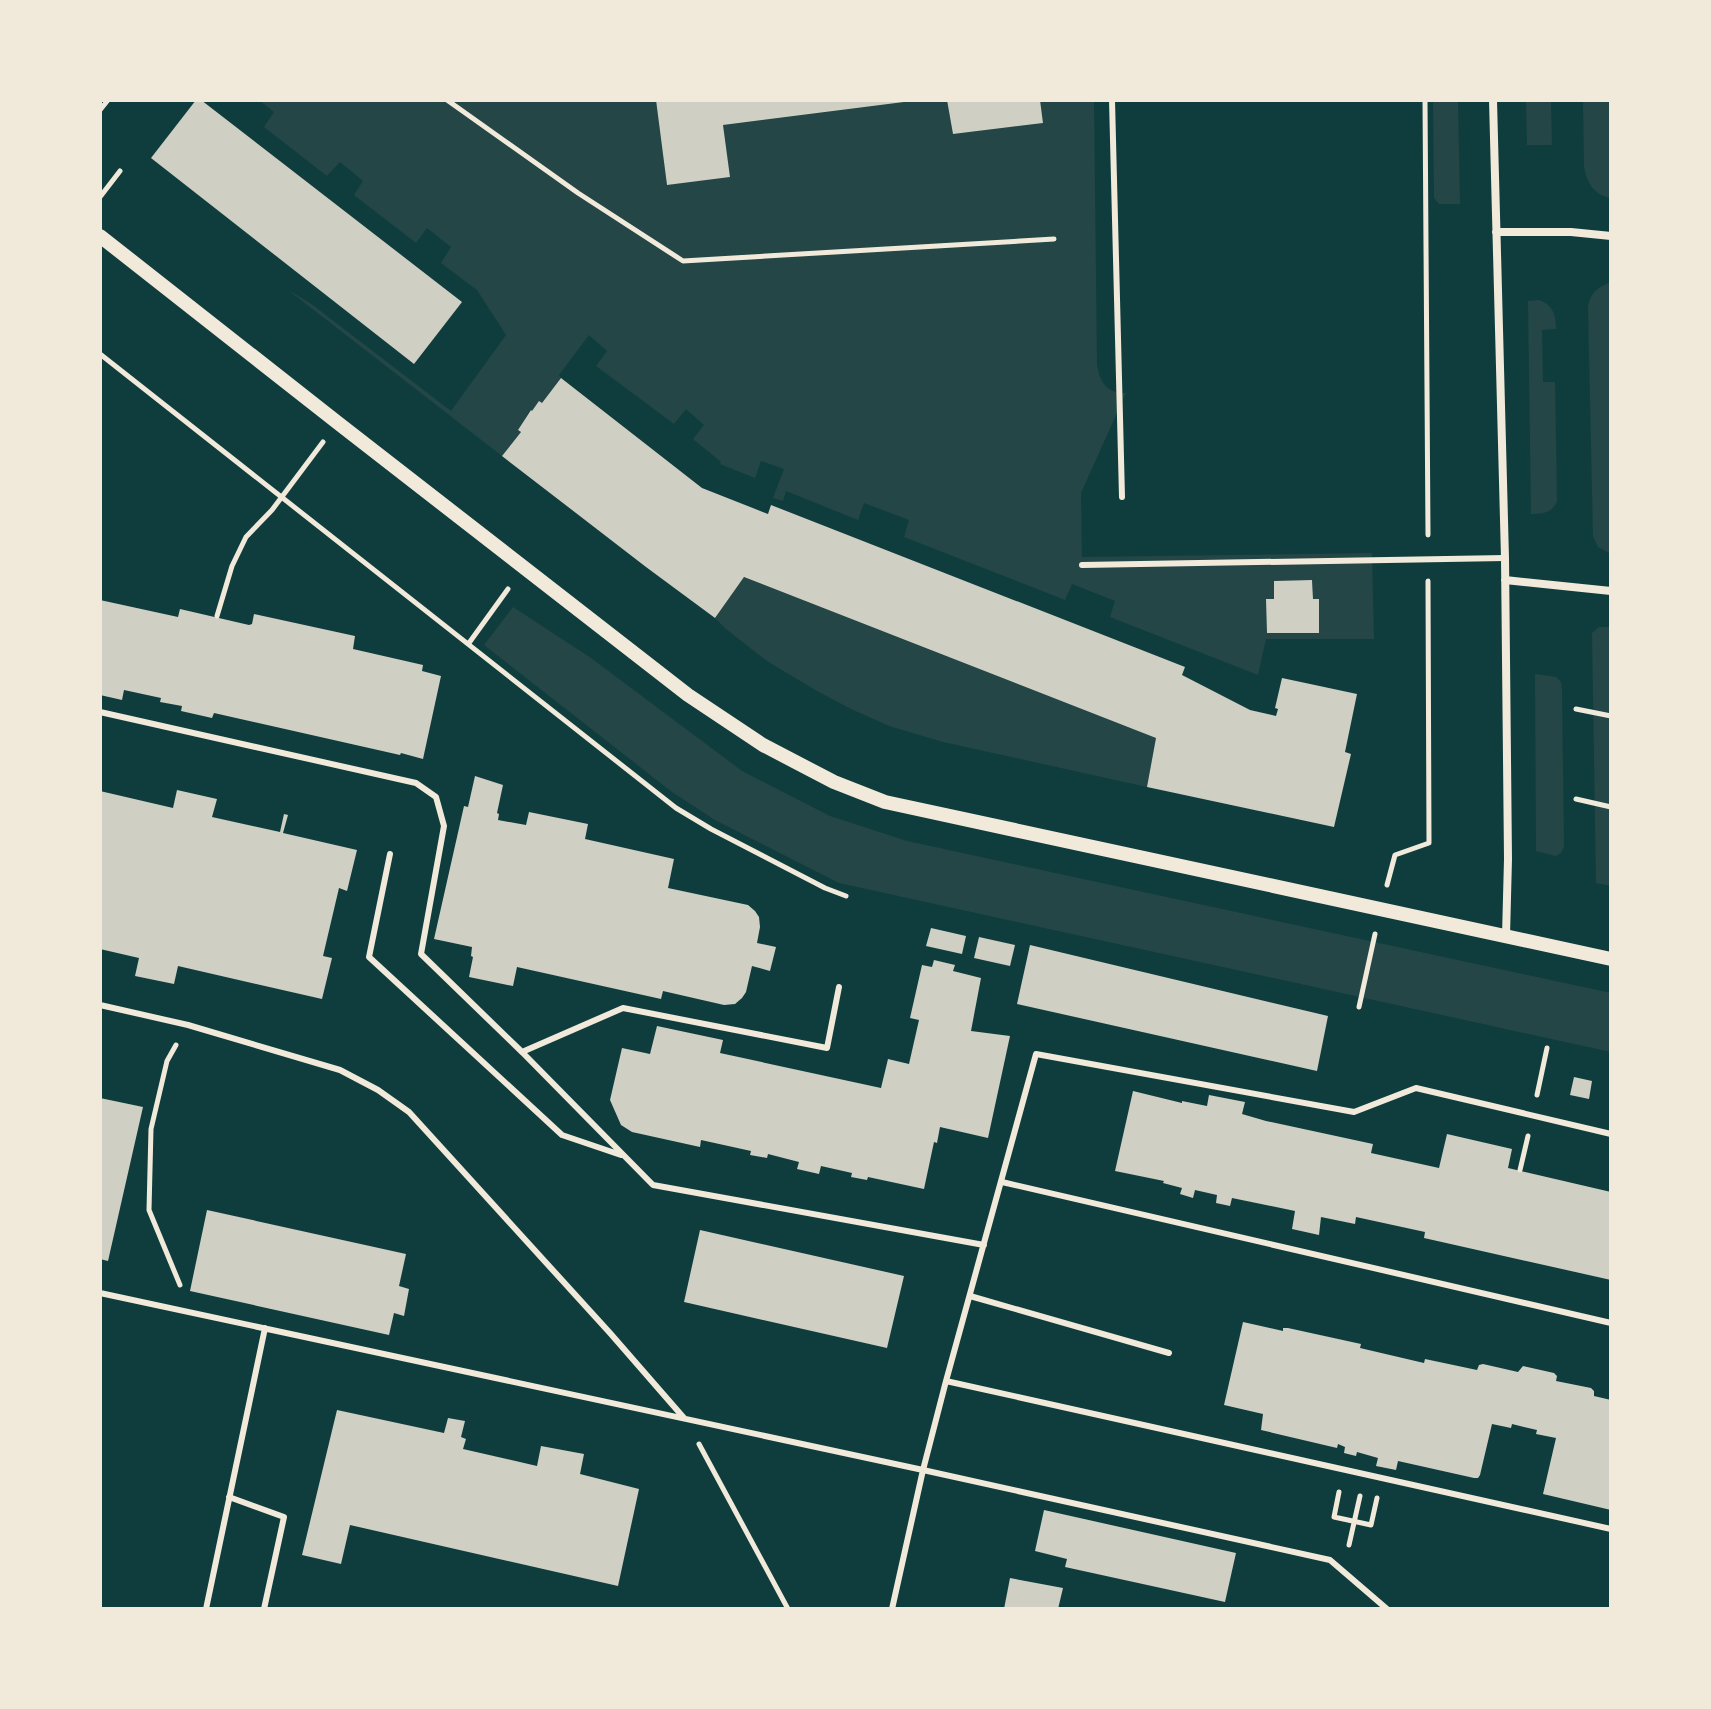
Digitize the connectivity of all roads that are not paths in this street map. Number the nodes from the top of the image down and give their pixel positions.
1 (1112, 100) edge
2 (1493, 100) edge
3 (1496, 232) junction
4 (100, 236) edge
5 (1611, 236) edge
6 (1122, 497) dead end
7 (1505, 558) junction
8 (1082, 565) dead end
9 (1505, 580) junction
10 (1611, 591) edge
11 (100, 712) edge
12 (390, 854) dead end
13 (1506, 936) junction
14 (1611, 959) edge
15 (839, 987) dead end
16 (100, 1005) edge
17 (522, 1052) junction
18 (1611, 1134) edge
19 (625, 1157) junction
20 (1002, 1182) junction
21 (984, 1245) junction
22 (100, 1293) edge
23 (970, 1296) junction
24 (1611, 1323) edge
25 (265, 1328) junction
26 (1169, 1353) dead end
27 (946, 1381) junction
28 (684, 1418) junction
29 (923, 1470) junction
30 (229, 1497) junction
31 (1611, 1529) edge
32 (206, 1609) edge
33 (264, 1609) edge
34 (892, 1609) edge
35 (1387, 1609) edge

1 - 6 lane
2 - 3 street
3 - 5 street
3 - 7 street
4 - 13 street
7 - 8 lane
7 - 9 street
9 - 10 street
9 - 13 street
11 - 17 lane
12 - 19 lane
13 - 14 street
15 - 17 lane
16 - 28 lane
17 - 19 lane
18 - 20 lane
19 - 21 lane
20 - 21 lane
20 - 24 lane
21 - 23 lane
22 - 25 lane
23 - 26 lane
23 - 27 lane
25 - 28 lane
25 - 30 lane
27 - 29 lane
27 - 31 lane
28 - 29 lane
29 - 34 lane
29 - 35 lane
30 - 32 lane
30 - 33 lane

